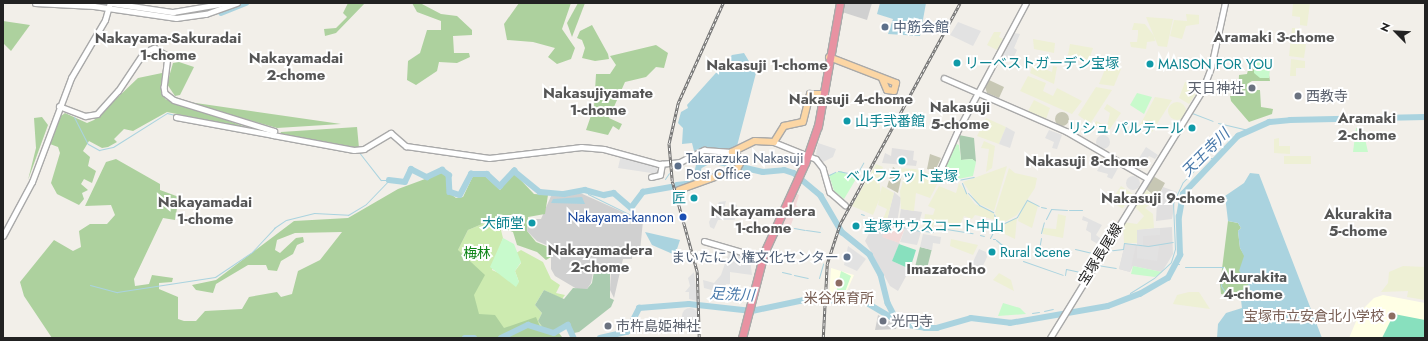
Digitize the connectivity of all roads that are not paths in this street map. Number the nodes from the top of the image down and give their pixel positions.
1 (35, 3) edge
2 (226, 3) edge
3 (237, 3) edge
4 (840, 3) edge
5 (1026, 3) edge
6 (1225, 3) edge
7 (109, 5) edge
8 (829, 58) junction
9 (882, 78) dead end
10 (944, 78) dead end
11 (978, 93) junction
12 (825, 94) junction
13 (59, 106) junction
14 (176, 117) dead end
15 (273, 135) junction
16 (774, 142) junction
17 (732, 152) junction
18 (809, 155) junction
19 (662, 164) junction
20 (938, 174) dead end
21 (652, 176) dead end
22 (1147, 178) junction
23 (679, 190) dead end
24 (845, 205) dead end
25 (3, 236) edge
26 (704, 241) dead end
27 (763, 258) junction
28 (742, 338) edge
29 (1050, 338) edge

1 - 7 street
2 - 7 street
3 - 7 street
4 - 8 highway
5 - 11 street
6 - 22 street, 宝塚長尾線
7 - 13 street
8 - 9 main road
8 - 12 highway
10 - 11 street
11 - 20 street
11 - 22 street
12 - 16 main road
12 - 18 highway
13 - 15 street
13 - 25 street
14 - 15 street
15 - 19 street
16 - 17 main road
16 - 18 street
17 - 19 street
17 - 23 main road
18 - 24 street
18 - 27 highway
19 - 21 street
22 - 29 street, 宝塚長尾線
26 - 27 street
27 - 28 highway

